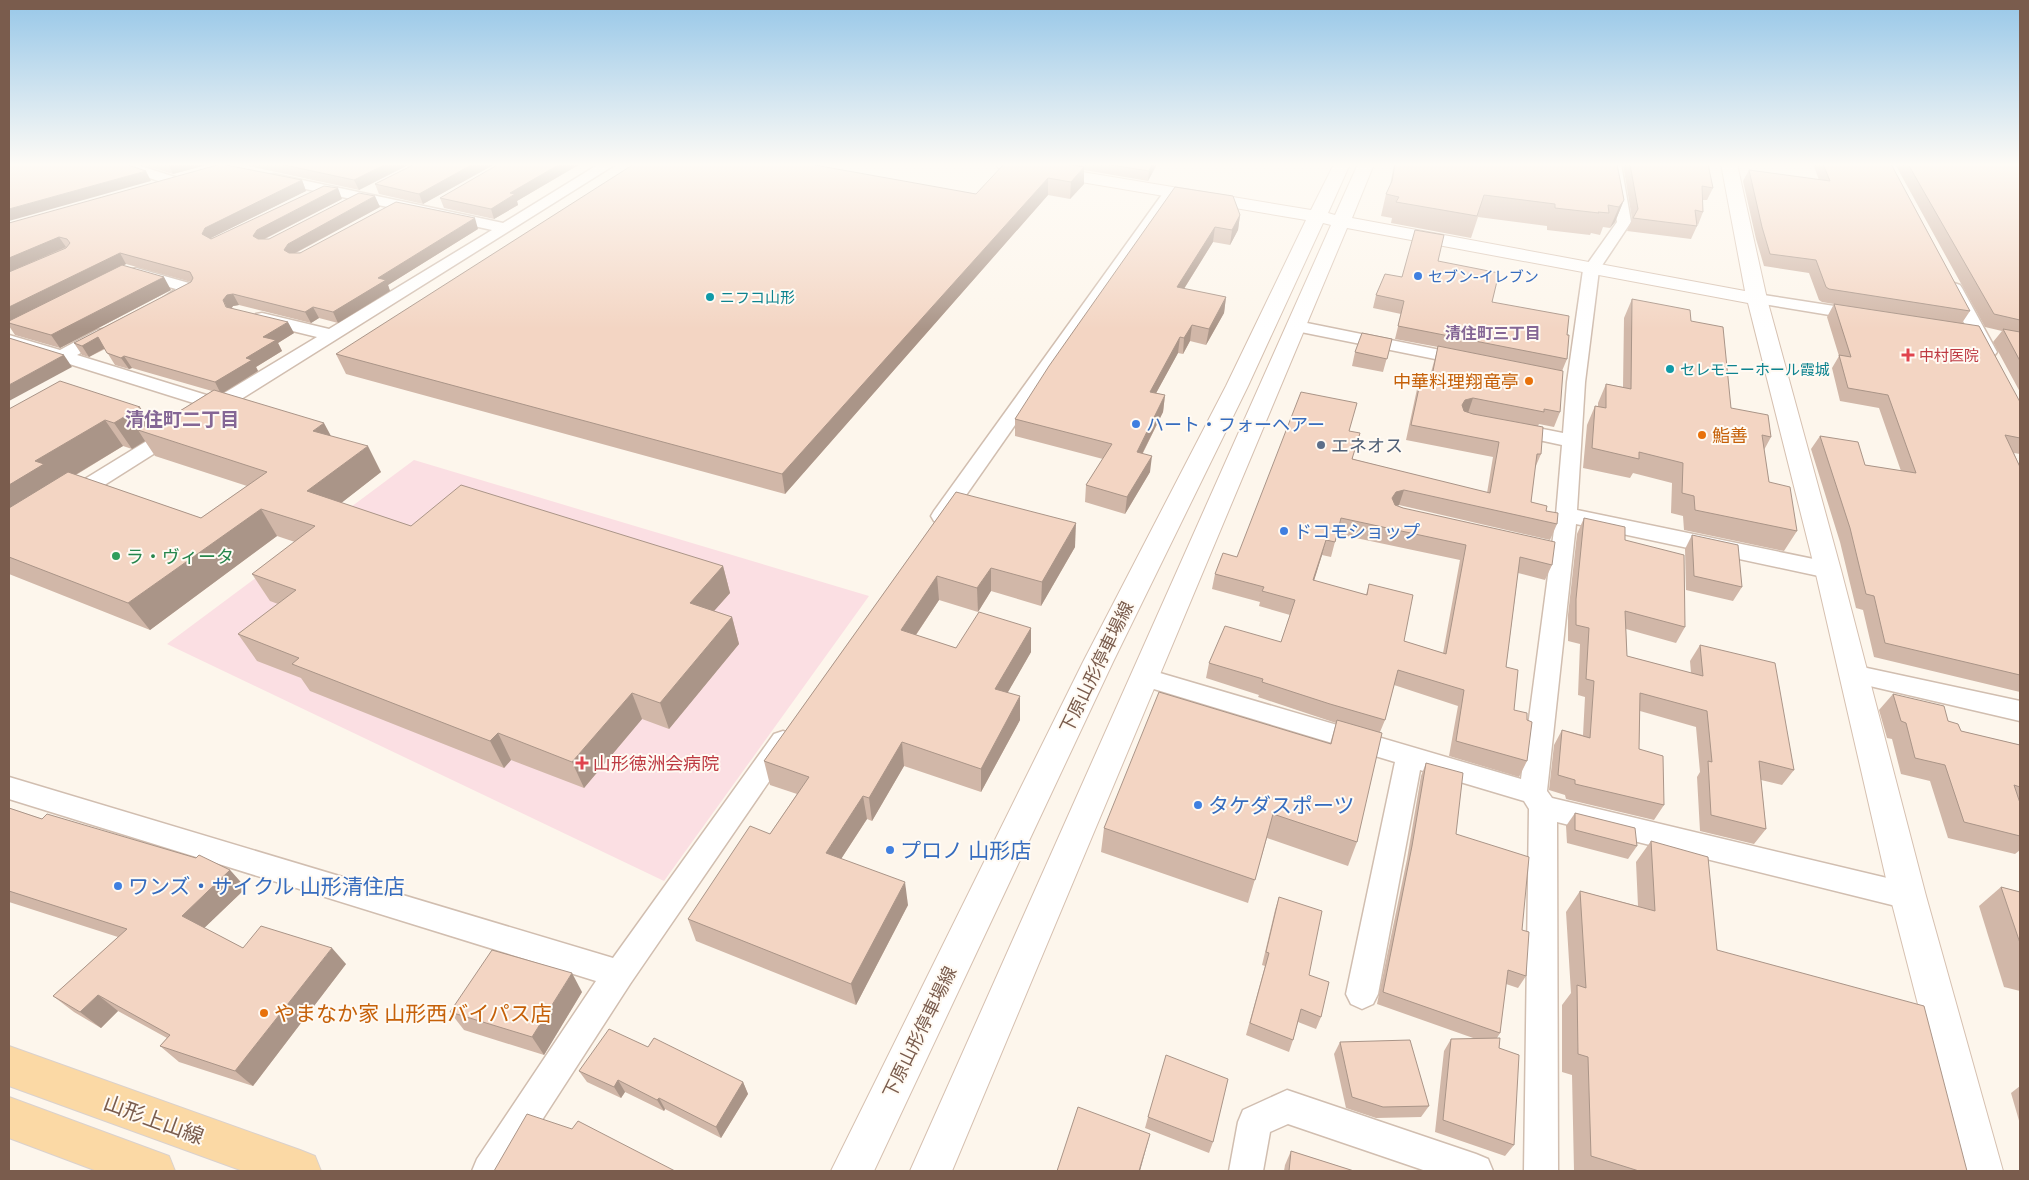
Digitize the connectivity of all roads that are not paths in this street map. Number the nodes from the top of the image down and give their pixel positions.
1 (463, 219) edge
2 (520, 219) edge
3 (1152, 219) edge
4 (1325, 219) edge
5 (1623, 219) edge
6 (1740, 219) edge
7 (1330, 220) junction
8 (505, 228) junction
9 (1592, 270) junction
10 (118, 275) edge
11 (1948, 278) edge
12 (1757, 299) junction
13 (156, 306) edge
14 (248, 314) edge
15 (1873, 317) edge
16 (1297, 326) junction
17 (114, 329) edge
18 (12, 331) edge
19 (1959, 331) edge
20 (331, 335) junction
21 (1987, 335) junction
22 (62, 356) junction
23 (1480, 363) edge
24 (1997, 369) edge
25 (219, 404) junction
26 (1496, 426) edge
27 (1572, 441) junction
28 (51, 510) edge
29 (1566, 515) junction
30 (929, 533) edge
31 (1828, 570) junction
32 (1853, 674) junction
33 (1143, 677) junction
34 (2020, 711) edge
35 (794, 725) edge
36 (1409, 756) junction
37 (9, 788) edge
38 (1538, 800) junction
39 (1908, 896) junction
40 (619, 974) junction
41 (1362, 994) dead end
42 (9, 1066) edge
43 (9, 1118) edge
44 (154, 1171) edge
45 (300, 1171) edge
46 (489, 1171) edge
47 (852, 1171) edge
48 (931, 1171) edge
49 (1246, 1171) edge
50 (1476, 1171) edge
51 (1541, 1171) edge
52 (1982, 1171) edge

1 - 8 street
2 - 8 street
3 - 30 street
4 - 7 main road
5 - 9 street
6 - 12 main road
7 - 9 main road
7 - 16 main road, 下原山形停車場線
7 - 47 main road, 下原山形停車場線
8 - 20 street
9 - 12 main road
9 - 27 street
10 - 13 street
11 - 21 street
12 - 15 street
12 - 31 main road
14 - 20 street
16 - 23 street
16 - 33 main road, 下原山形停車場線
17 - 22 street
18 - 22 street
19 - 21 street
20 - 25 street
21 - 24 street
22 - 25 street
25 - 28 street
26 - 27 street
27 - 29 street
29 - 31 street
29 - 38 street
31 - 32 main road
32 - 34 street
32 - 39 main road
33 - 36 street
33 - 48 main road, 下原山形停車場線
35 - 40 street
36 - 38 street
36 - 41 street
37 - 40 street
38 - 39 street
38 - 51 street
39 - 52 main road
40 - 46 street
42 - 45 main road, 山形上山線
43 - 44 main road
49 - 50 street

